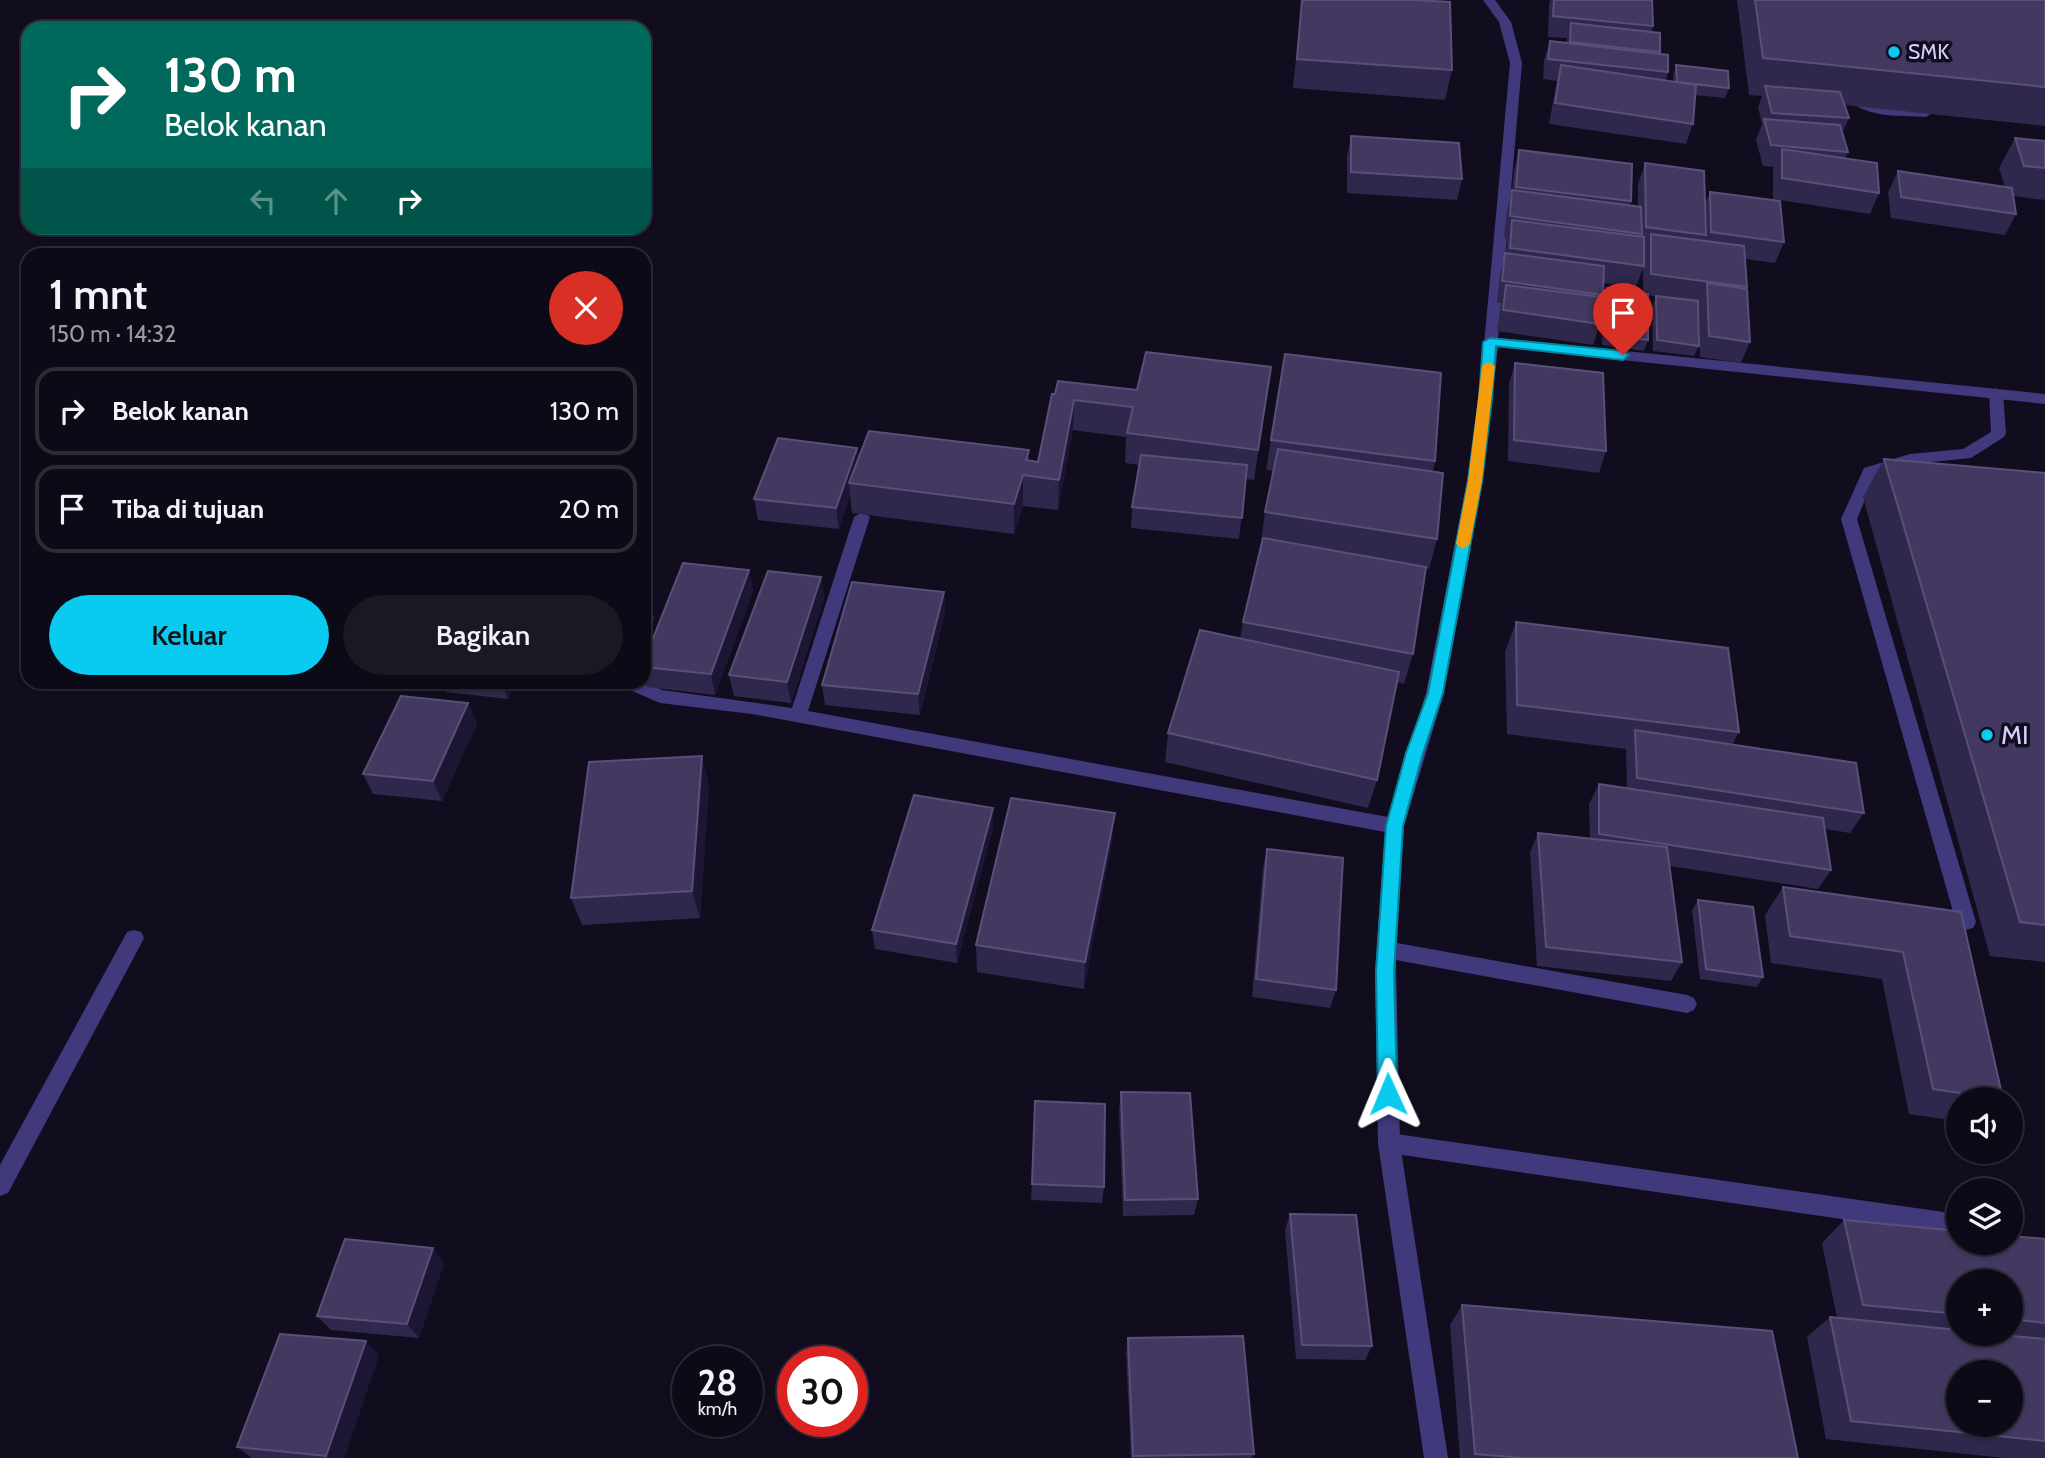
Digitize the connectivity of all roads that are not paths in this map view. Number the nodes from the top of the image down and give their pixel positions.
1 (1489, 0) edge
2 (1846, 86) edge
3 (1937, 114) edge
4 (1490, 342) junction
5 (1996, 393) junction
6 (2045, 398) edge
7 (862, 517) edge
8 (644, 689) edge
9 (798, 715) junction
10 (1395, 826) junction
11 (1966, 922) edge
12 (134, 938) dead end
13 (1386, 950) junction
14 (1687, 1004) dead end
15 (1389, 1143) junction
16 (0, 1186) edge
17 (1946, 1223) edge
18 (1436, 1458) edge

1 - 4 street
2 - 3 street
4 - 5 street
4 - 10 street
5 - 6 street
5 - 11 street
7 - 9 street
8 - 9 street
9 - 10 street
10 - 13 street
12 - 16 street
13 - 14 street
13 - 15 street
15 - 17 street
15 - 18 street

